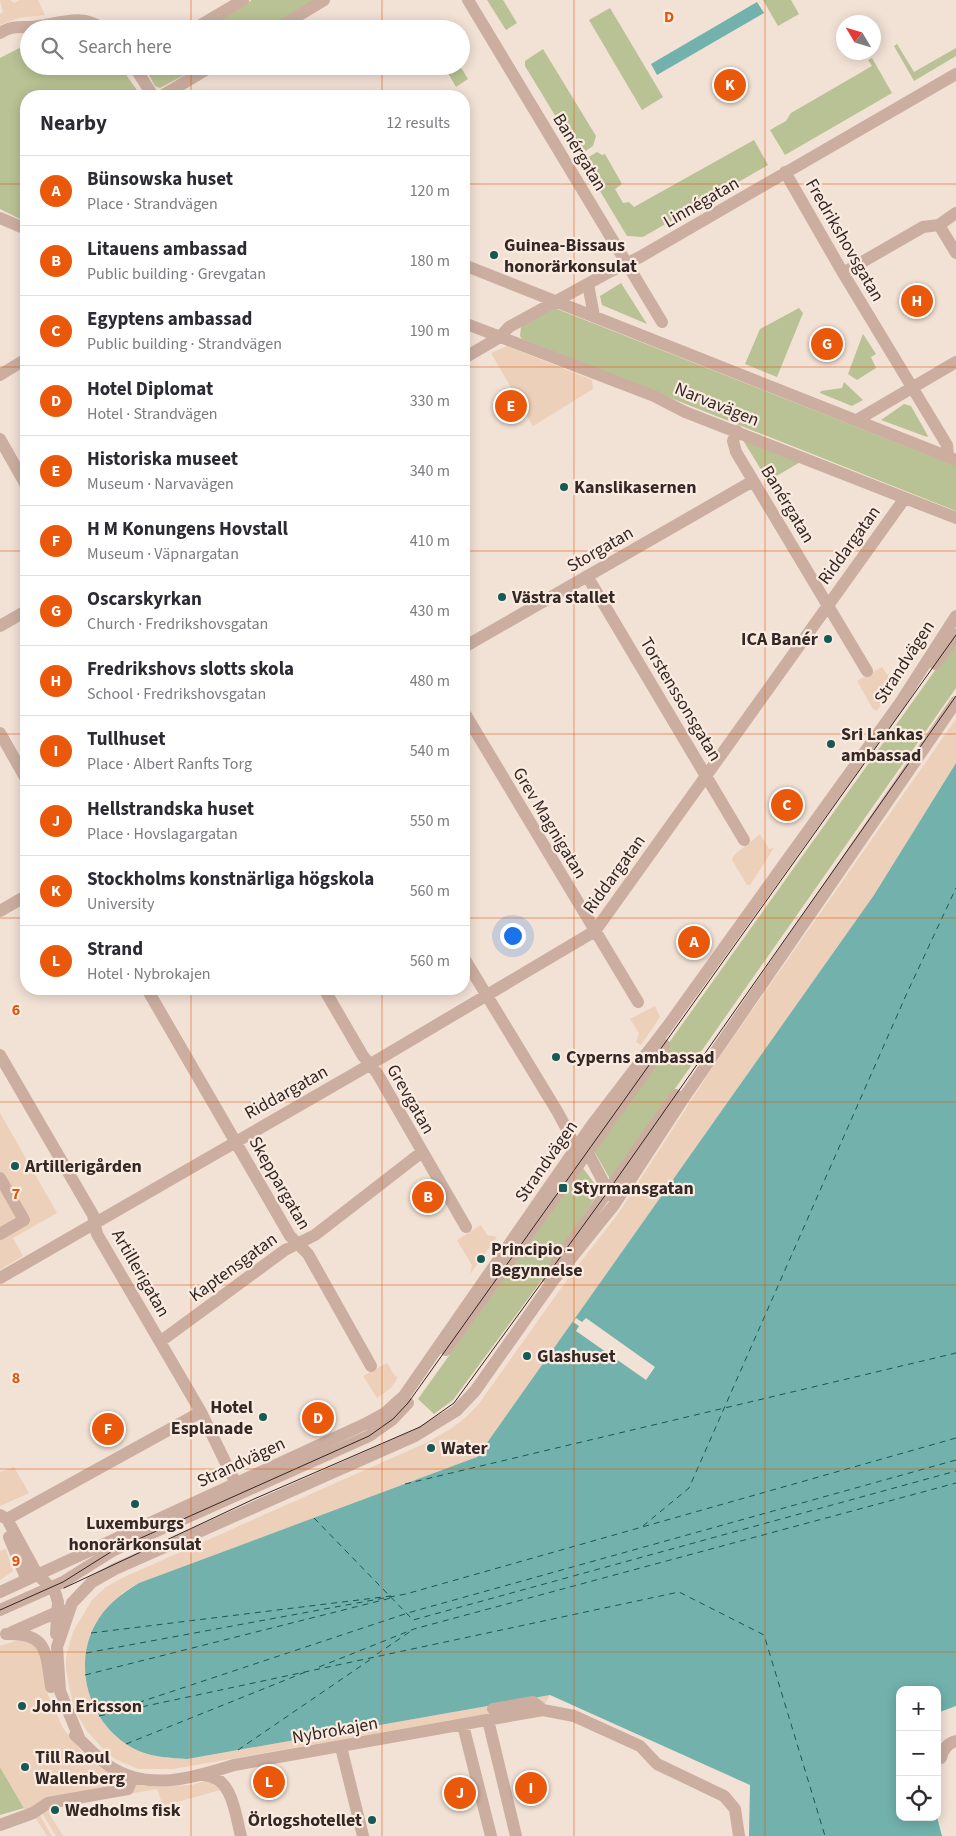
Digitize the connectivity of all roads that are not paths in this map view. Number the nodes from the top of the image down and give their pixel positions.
1 (243, 0) edge
2 (324, 0) edge
3 (468, 0) edge
4 (209, 20) edge
5 (291, 20) edge
6 (20, 26) edge
7 (0, 33) edge
8 (956, 74) edge
9 (140, 75) edge
10 (197, 75) edge
11 (149, 90) edge
12 (172, 90) edge
13 (786, 172) junction
14 (956, 213) edge
15 (0, 218) edge
16 (939, 225) junction
17 (20, 227) edge
18 (956, 253) edge
19 (626, 264) junction
20 (470, 267) edge
21 (843, 273) junction
22 (588, 284) junction
23 (556, 301) junction
24 (594, 316) junction
25 (662, 322) dead end
26 (470, 325) edge
27 (500, 337) junction
28 (470, 354) edge
29 (956, 362) edge
30 (20, 363) edge
31 (0, 375) edge
32 (913, 387) junction
33 (857, 420) junction
34 (737, 431) junction
35 (0, 439) edge
36 (952, 458) edge
37 (20, 474) edge
38 (753, 481) junction
39 (905, 498) junction
40 (956, 518) edge
41 (587, 576) junction
42 (828, 604) junction
43 (20, 615) edge
44 (956, 616) edge
45 (0, 626) edge
46 (956, 635) edge
47 (470, 644) edge
48 (867, 671) dead end
49 (956, 696) edge
50 (956, 702) edge
51 (470, 722) edge
52 (0, 733) edge
53 (20, 768) edge
54 (706, 776) junction
55 (744, 840) dead end
56 (20, 899) edge
57 (0, 911) edge
58 (594, 931) junction
59 (470, 968) edge
60 (151, 995) edge
61 (328, 995) edge
62 (487, 996) junction
63 (638, 1002) dead end
64 (0, 1055) edge
65 (370, 1064) junction
66 (557, 1111) junction
67 (236, 1141) junction
68 (585, 1147) junction
69 (422, 1152) junction
70 (574, 1152) junction
71 (0, 1178) edge
72 (609, 1190) junction
73 (96, 1225) junction
74 (466, 1227) dead end
75 (0, 1234) edge
76 (295, 1244) junction
77 (0, 1278) edge
78 (552, 1282) junction
79 (161, 1341) junction
80 (371, 1366) dead end
81 (201, 1412) junction
82 (236, 1484) junction
83 (3, 1516) edge
84 (31, 1576) junction
85 (0, 1587) edge
86 (53, 1589) junction
87 (0, 1592) edge
88 (71, 1605) junction
89 (0, 1610) edge
90 (57, 1613) junction
91 (0, 1617) edge
92 (3, 1635) edge
93 (57, 1647) junction
94 (491, 1715) junction
95 (463, 1725) junction
96 (80, 1740) junction
97 (956, 1741) edge
98 (340, 1747) junction
99 (941, 1758) dead end
100 (204, 1775) junction
101 (133, 1777) junction
102 (0, 1825) edge
103 (241, 1836) edge
104 (363, 1836) edge
105 (491, 1836) edge
106 (516, 1836) edge
107 (739, 1836) edge

1 - 4 street
2 - 5 street
3 - 19 street, Banérgatan
6 - 7 street
8 - 13 street, Linnégatan
9 - 11 street
10 - 12 street
13 - 19 street, Linnégatan
13 - 21 street, Fredrikshovsgatan
14 - 16 street
15 - 17 street
16 - 18 street
16 - 21 street
19 - 22 street, Linnégatan
19 - 25 street, Banérgatan
20 - 23 street, Narvavägen
21 - 32 street, Fredrikshovsgatan
22 - 23 street, Linnégatan
22 - 24 street
23 - 24 street, Narvavägen
23 - 27 street, Linnégatan
24 - 33 street, Narvavägen
26 - 27 street, Narvavägen
27 - 28 street, Linnégatan
27 - 34 street, Narvavägen
29 - 32 street
30 - 31 street
32 - 33 street
32 - 36 street, Fredrikshovsgatan
33 - 36 street, Narvavägen
34 - 38 street, Banérgatan
34 - 39 street, Narvavägen
35 - 37 street
38 - 41 street, Storgatan
38 - 42 street, Banérgatan
39 - 40 street, Narvavägen
39 - 42 street, Riddargatan
41 - 47 street, Storgatan
41 - 54 street, Torstenssonsgatan
42 - 48 street, Banérgatan
42 - 54 street, Riddargatan
43 - 45 street
44 - 68 street, Strandvägen
46 - 68 street, Strandvägen
49 - 72 street
50 - 78 street
51 - 58 street, Grev Magnigatan
52 - 53 street
54 - 55 street, Torstenssonsgatan
54 - 58 street, Riddargatan
56 - 57 street
58 - 62 street, Riddargatan
58 - 63 street, Grev Magnigatan
59 - 62 street
60 - 67 street, Skeppargatan
61 - 65 street, Grevgatan
62 - 65 street, Riddargatan
62 - 66 street
64 - 73 street, Artillerigatan
65 - 67 street, Riddargatan
65 - 69 street, Grevgatan
66 - 68 street
66 - 70 street
67 - 73 street, Riddargatan
67 - 76 street, Skeppargatan
68 - 70 street, Strandvägen
68 - 72 street
68 - 86 street, Strandvägen
69 - 74 street, Grevgatan
69 - 76 street, Kaptensgatan
70 - 82 street, Strandvägen
71 - 75 street
72 - 78 street
72 - 86 street
73 - 77 street, Riddargatan
73 - 79 street, Artillerigatan
76 - 79 street, Kaptensgatan
76 - 80 street, Skeppargatan
78 - 88 street
79 - 81 street, Artillerigatan
81 - 82 street, Artillerigatan
81 - 83 street
82 - 84 street, Strandvägen
83 - 84 street
84 - 85 street
84 - 86 street
84 - 87 street
86 - 89 street
86 - 90 street
86 - 91 street
88 - 90 street
88 - 93 street
90 - 92 street
90 - 93 street
92 - 96 street, Nybrokajen
93 - 96 street
94 - 95 street, Nybrokajen
94 - 106 street
94 - 107 street, Nybrokajen
95 - 98 street, Nybrokajen
95 - 105 street
96 - 101 street, Nybrokajen
97 - 99 street
98 - 100 street, Nybrokajen
98 - 104 street
100 - 101 street, Nybrokajen
100 - 103 street
101 - 102 street

